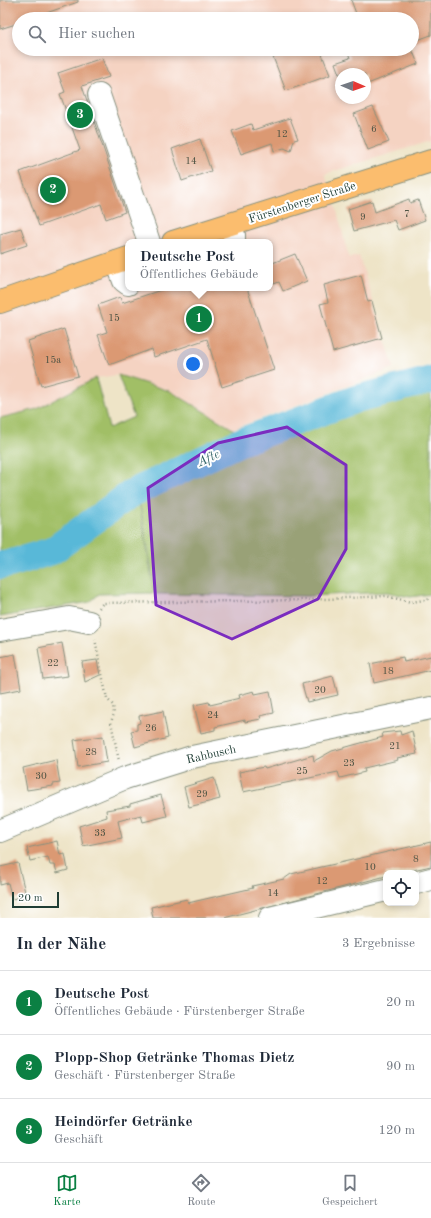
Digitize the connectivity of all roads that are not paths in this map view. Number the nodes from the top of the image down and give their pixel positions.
1 (99, 95) dead end
2 (431, 161) edge
3 (232, 233) edge
4 (148, 239) edge
5 (193, 239) edge
6 (122, 260) edge
7 (125, 282) edge
8 (0, 302) edge
9 (89, 622) road end
10 (0, 630) edge
11 (431, 708) edge
12 (0, 831) edge
13 (431, 879) edge
14 (419, 882) edge
15 (383, 891) edge
16 (270, 918) edge

1 - 4 street
2 - 3 main road, Fürstenberger Straße
3 - 5 main road, Fürstenberger Straße
6 - 7 street
6 - 8 main road
9 - 10 street
11 - 12 street, Rahbusch
13 - 14 street
15 - 16 street

